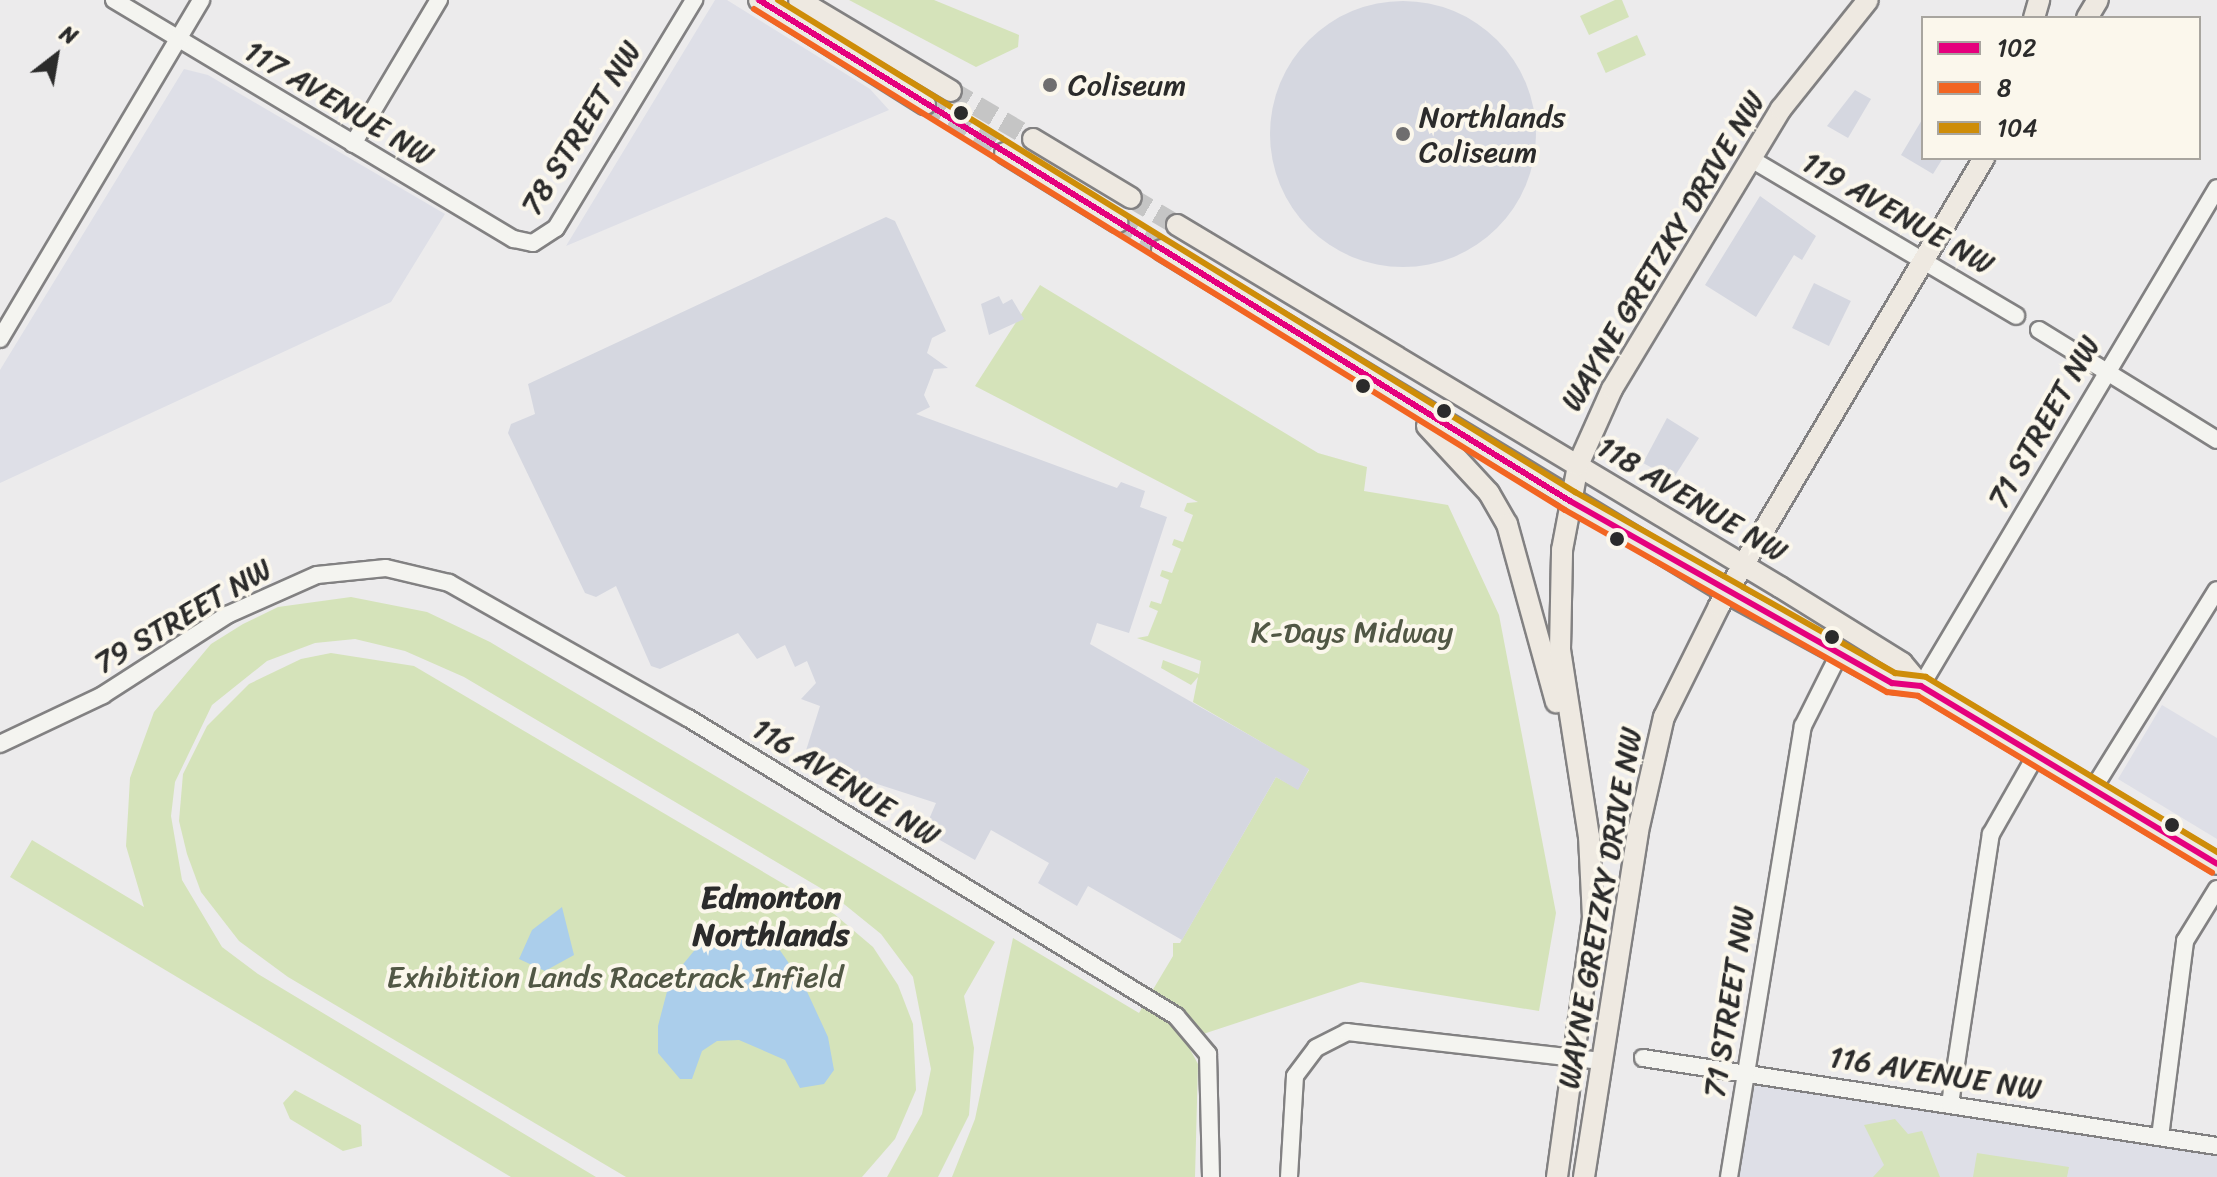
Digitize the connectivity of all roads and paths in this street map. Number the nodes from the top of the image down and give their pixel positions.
1 (114, 0) edge
2 (201, 0) edge
3 (439, 0) edge
4 (694, 0) edge
5 (759, 0) edge
6 (799, 0) edge
7 (1868, 0) edge
8 (178, 39) junction
9 (951, 91) tunnel mouth
10 (925, 104) tunnel mouth
11 (1033, 139) tunnel mouth
12 (353, 144) junction
13 (1005, 153) tunnel mouth
14 (1751, 159) junction
15 (1983, 160) edge
16 (1996, 160) edge
17 (1973, 183) junction
18 (2217, 188) edge
19 (1131, 198) tunnel mouth
20 (1117, 222) tunnel mouth
21 (1177, 225) tunnel mouth
22 (539, 242) joint
23 (1162, 250) tunnel mouth
24 (1926, 264) junction
25 (2016, 316) dead end
26 (2039, 330) dead end
27 (0, 339) edge
28 (2106, 371) junction
29 (1375, 384) junction
30 (2217, 440) edge
31 (1578, 465) junction
32 (1570, 501) junction
33 (1744, 565) junction
34 (449, 583) joint
35 (2217, 590) edge
36 (1727, 593) junction
37 (1839, 654) junction
38 (1921, 686) junction
39 (0, 744) edge
40 (2036, 755) junction
41 (1577, 771) junction
42 (2093, 789) junction
43 (2217, 864) edge
44 (2217, 889) edge
45 (1576, 1057) junction
46 (1643, 1058) dead end
47 (1602, 1061) junction
48 (1746, 1071) junction
49 (1950, 1104) junction
50 (2160, 1137) junction
51 (2217, 1146) edge
52 (1211, 1177) edge
53 (1289, 1177) edge
54 (1557, 1177) edge
55 (1584, 1177) edge
56 (1729, 1177) edge

1 - 8 street, 117 AVENUE NW
2 - 8 street
3 - 12 street
4 - 22 street, 78 STREET NW
5 - 10 main road
6 - 9 main road
7 - 14 main road, WAYNE GRETZKY DRIVE NW
8 - 12 street, 117 AVENUE NW
8 - 27 street
11 - 19 main road
12 - 22 street, 117 AVENUE NW
13 - 20 main road
14 - 24 street, 119 AVENUE NW
14 - 31 main road, WAYNE GRETZKY DRIVE NW
15 - 17 main road, WAYNE GRETZKY DRIVE NW
16 - 17 main road
17 - 24 main road, WAYNE GRETZKY DRIVE NW
18 - 28 street, 71 STREET NW
21 - 31 main road, 118 AVENUE NW
23 - 29 main road, 118 AVENUE NW
24 - 25 street, 119 AVENUE NW
24 - 33 main road, WAYNE GRETZKY DRIVE NW
26 - 28 street
28 - 30 street
28 - 38 street, 71 STREET NW
29 - 32 main road, 118 AVENUE NW
29 - 41 main road
31 - 32 main road, WAYNE GRETZKY DRIVE NW
31 - 33 main road, 118 AVENUE NW
32 - 36 main road, 118 AVENUE NW
32 - 41 main road, WAYNE GRETZKY DRIVE NW
33 - 36 main road, WAYNE GRETZKY DRIVE NW
33 - 38 main road, 118 AVENUE NW
34 - 39 street, 79 STREET NW
34 - 52 street, 116 AVENUE NW
35 - 42 street
36 - 37 main road, 118 AVENUE NW
36 - 47 main road, WAYNE GRETZKY DRIVE NW
37 - 38 main road, 118 AVENUE NW
37 - 48 street, 71 STREET NW
38 - 40 main road, 118 AVENUE NW
40 - 42 main road, 118 AVENUE NW
40 - 49 street
41 - 45 main road, WAYNE GRETZKY DRIVE NW
42 - 43 main road, 118 AVENUE NW
44 - 50 street
45 - 47 street
45 - 53 street
45 - 54 main road, WAYNE GRETZKY DRIVE NW
46 - 48 street, 116 AVENUE NW
47 - 55 main road, WAYNE GRETZKY DRIVE NW
48 - 49 street, 116 AVENUE NW
48 - 56 street, 71 STREET NW
49 - 50 street, 116 AVENUE NW
50 - 51 street, 116 AVENUE NW

